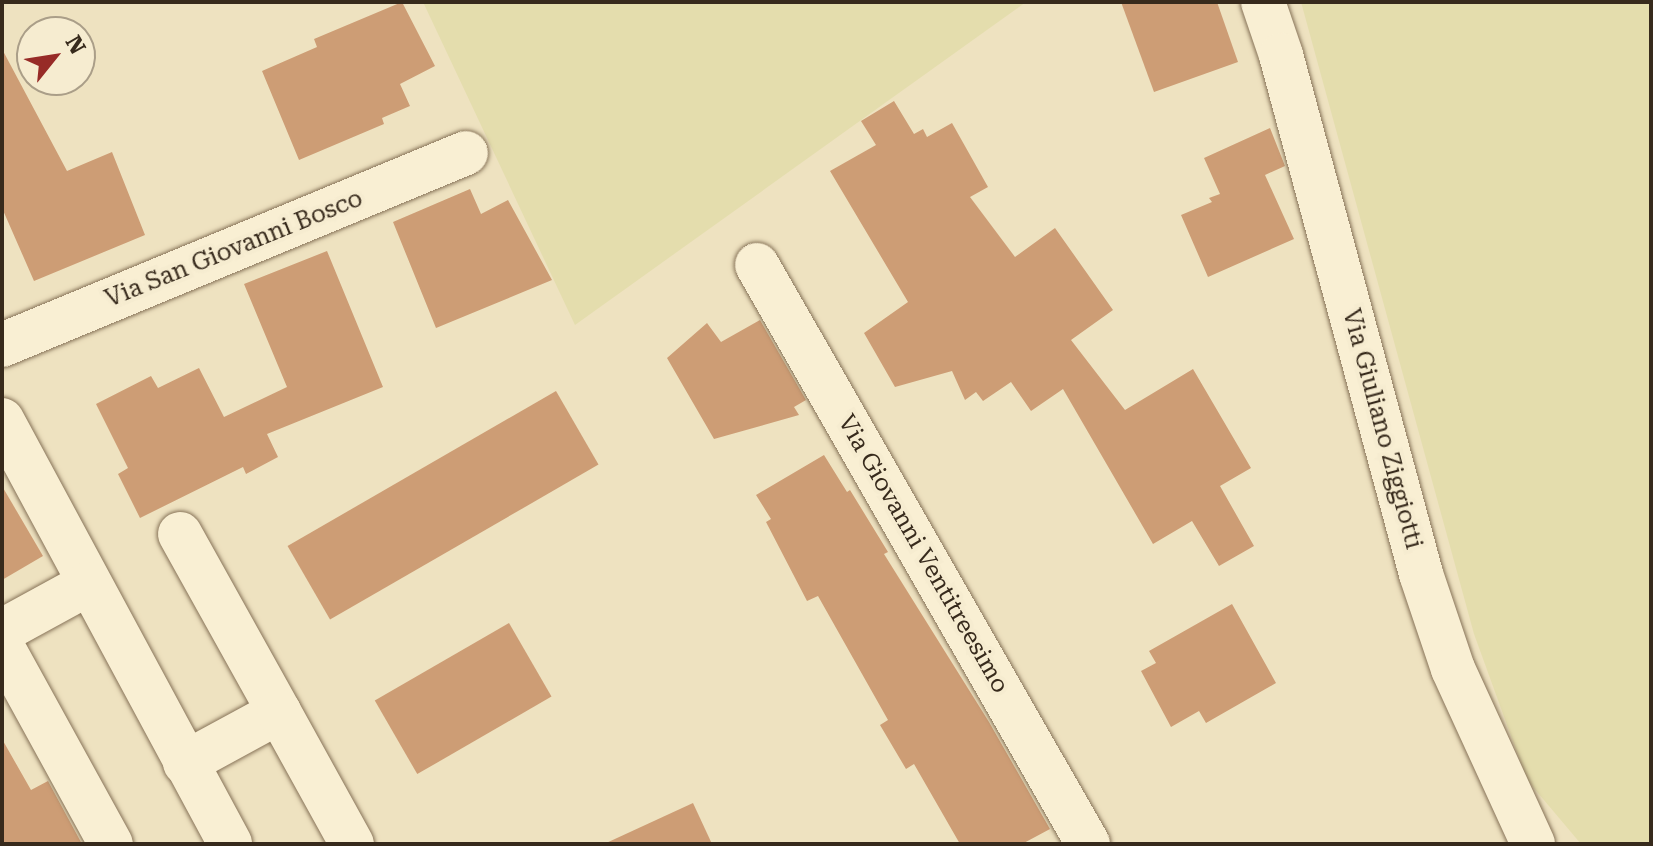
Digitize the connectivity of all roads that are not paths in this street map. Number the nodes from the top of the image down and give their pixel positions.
1 (1263, 2) edge
2 (466, 153) dead end
3 (757, 265) dead end
4 (2, 345) edge
5 (2, 420) edge
6 (180, 534) dead end
7 (88, 584) junction
8 (2, 631) edge
9 (2, 646) edge
10 (279, 712) junction
11 (185, 763) junction
12 (111, 844) edge
13 (230, 844) edge
14 (352, 844) edge
15 (1088, 844) edge
16 (1533, 844) edge

1 - 16 street, Via Giuliano Ziggiotti
2 - 4 street, Via San Giovanni Bosco
3 - 15 street, Via Giovanni Ventitreesimo
5 - 7 street
6 - 10 street
7 - 8 street
7 - 11 street
9 - 12 street
10 - 11 street
10 - 14 street
11 - 13 street

